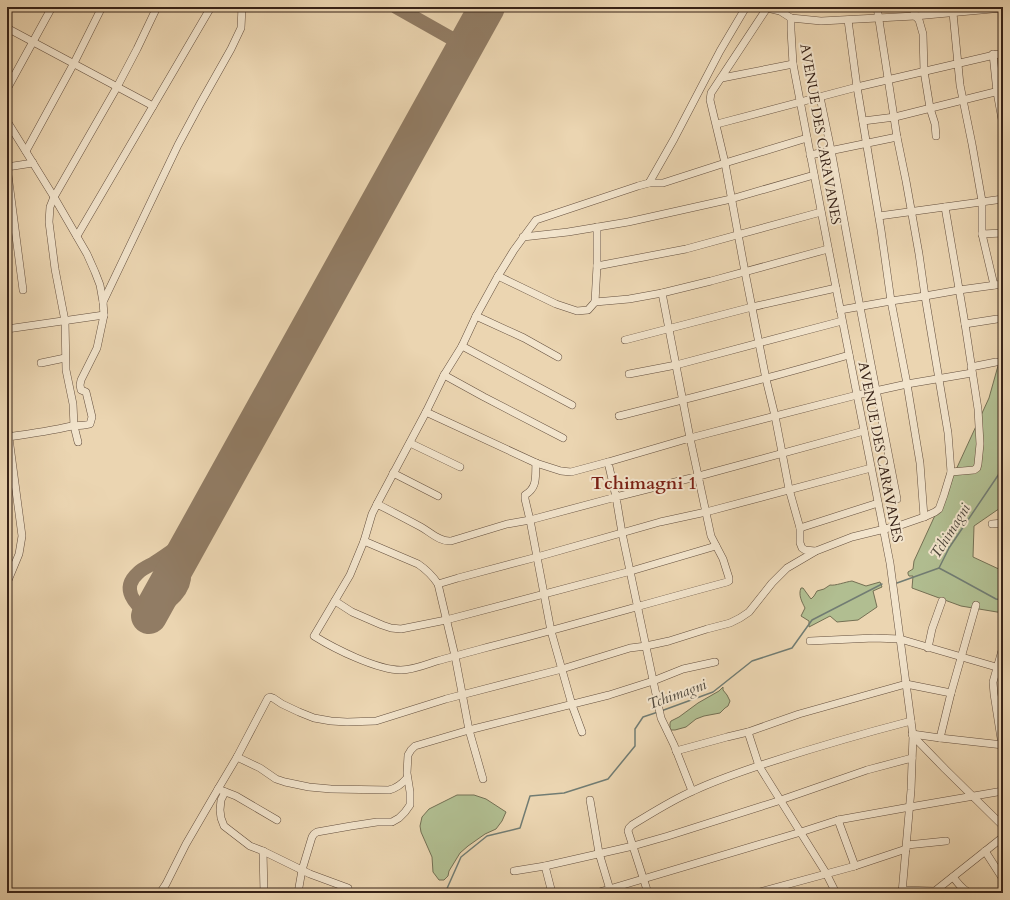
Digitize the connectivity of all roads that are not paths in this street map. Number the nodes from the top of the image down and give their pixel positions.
1 (52, 7) edge
2 (102, 7) edge
3 (157, 7) edge
4 (211, 7) edge
5 (242, 7) edge
6 (746, 7) edge
7 (762, 7) edge
8 (876, 7) edge
9 (913, 7) edge
10 (767, 8) edge
11 (995, 8) edge
12 (1003, 8) edge
13 (953, 12) junction
14 (915, 16) junction
15 (791, 18) junction
16 (879, 19) junction
17 (848, 20) junction
18 (7, 28) edge
19 (33, 41) junction
20 (1003, 53) edge
21 (993, 54) junction
22 (958, 62) junction
23 (74, 64) junction
24 (793, 64) junction
25 (924, 71) junction
26 (722, 78) junction
27 (889, 79) junction
28 (117, 87) junction
29 (857, 87) junction
30 (7, 89) edge
31 (1000, 91) edge
32 (820, 97) junction
33 (963, 101) junction
34 (800, 102) junction
35 (153, 106) junction
36 (930, 108) junction
37 (894, 117) junction
38 (7, 121) edge
39 (863, 121) junction
40 (717, 124) junction
41 (1003, 125) edge
42 (936, 136) dead end
43 (897, 137) junction
44 (807, 138) junction
45 (867, 144) junction
46 (832, 150) junction
47 (26, 151) junction
48 (810, 155) junction
49 (33, 162) junction
50 (725, 163) junction
51 (7, 167) edge
52 (814, 175) junction
53 (649, 183) junction
54 (54, 197) junction
55 (731, 199) junction
56 (1003, 199) edge
57 (982, 202) junction
58 (945, 206) junction
59 (912, 211) junction
60 (821, 212) junction
61 (879, 216) junction
62 (596, 227) junction
63 (1003, 233) edge
64 (982, 234) junction
65 (739, 235) junction
66 (76, 236) junction
67 (523, 237) junction
68 (828, 250) junction
69 (597, 266) junction
70 (745, 272) junction
71 (498, 276) junction
72 (1003, 284) edge
73 (994, 285) junction
74 (836, 288) junction
75 (23, 290) dead end
76 (959, 290) junction
77 (662, 293) junction
78 (925, 296) junction
79 (891, 301) junction
80 (103, 302) junction
81 (594, 302) junction
82 (752, 307) junction
83 (860, 307) junction
84 (840, 310) junction
85 (104, 315) junction
86 (476, 316) junction
87 (997, 319) dead end
88 (65, 321) junction
89 (842, 321) junction
90 (965, 324) junction
91 (669, 328) junction
92 (7, 329) edge
93 (625, 340) dead end
94 (759, 343) junction
95 (462, 346) junction
96 (849, 355) junction
97 (558, 357) dead end
98 (65, 358) junction
99 (996, 362) dead end
100 (41, 363) dead end
101 (676, 365) junction
102 (971, 370) junction
103 (629, 374) dead end
104 (444, 375) junction
105 (938, 378) junction
106 (766, 379) junction
107 (907, 384) junction
108 (876, 391) junction
109 (857, 395) junction
110 (683, 400) junction
111 (572, 406) dead end
112 (426, 412) junction
113 (619, 416) dead end
114 (775, 416) junction
115 (7, 423) edge
116 (74, 426) junction
117 (864, 431) junction
118 (8, 437) edge
119 (563, 438) dead end
120 (690, 438) junction
121 (78, 442) dead end
122 (410, 442) junction
123 (782, 453) junction
124 (608, 462) junction
125 (536, 463) junction
126 (460, 467) dead end
127 (871, 468) junction
128 (951, 472) junction
129 (393, 474) junction
130 (699, 476) junction
131 (789, 489) junction
132 (438, 496) dead end
133 (616, 497) junction
134 (898, 499) dead end
135 (878, 503) junction
136 (377, 504) junction
137 (706, 512) junction
138 (924, 517) junction
139 (530, 520) junction
140 (1003, 523) edge
141 (992, 524) dead end
142 (800, 528) junction
143 (883, 529) junction
144 (622, 533) junction
145 (364, 541) junction
146 (716, 546) junction
147 (816, 551) junction
148 (538, 557) junction
149 (630, 571) junction
150 (7, 583) edge
151 (438, 584) junction
152 (544, 593) junction
153 (335, 601) junction
154 (942, 601) dead end
155 (976, 605) dead end
156 (637, 606) junction
157 (446, 620) junction
158 (551, 631) junction
159 (900, 640) junction
160 (810, 641) dead end
161 (646, 646) junction
162 (1003, 647) edge
163 (928, 648) junction
164 (455, 656) junction
165 (961, 657) junction
166 (716, 662) dead end
167 (1000, 668) edge
168 (562, 669) junction
169 (654, 681) junction
170 (906, 684) junction
171 (951, 693) junction
172 (463, 695) junction
173 (572, 705) junction
174 (911, 722) junction
175 (469, 730) junction
176 (582, 732) dead end
177 (748, 732) junction
178 (913, 735) junction
179 (940, 738) junction
180 (1002, 745) edge
181 (676, 751) junction
182 (237, 757) junction
183 (912, 758) junction
184 (759, 766) junction
185 (407, 778) junction
186 (483, 778) dead end
187 (218, 789) junction
188 (692, 791) junction
189 (1003, 791) edge
190 (225, 792) junction
191 (973, 796) junction
192 (590, 800) dead end
193 (781, 800) junction
194 (910, 807) junction
195 (277, 820) dead end
196 (838, 820) junction
197 (1003, 826) edge
198 (801, 832) junction
199 (1003, 837) edge
200 (946, 841) dead end
201 (633, 846) junction
202 (906, 847) junction
203 (263, 851) junction
204 (985, 851) junction
205 (599, 853) junction
206 (545, 866) junction
207 (855, 866) junction
208 (302, 870) junction
209 (514, 871) dead end
210 (826, 873) junction
211 (953, 877) junction
212 (644, 879) junction
213 (1003, 880) edge
214 (348, 888) dead end
215 (611, 891) edge
216 (552, 892) edge
217 (902, 892) edge
218 (160, 893) edge
219 (264, 893) edge
220 (298, 893) edge
221 (543, 893) edge
222 (596, 893) edge
223 (648, 893) edge
224 (756, 893) edge
225 (836, 893) edge
226 (971, 893) edge

1 - 19 street
2 - 23 street
3 - 28 street
4 - 35 street
5 - 80 street
6 - 53 street
7 - 10 street
8 - 16 street
9 - 14 street
10 - 15 street
10 - 26 street
11 - 12 street
11 - 13 street
13 - 14 street
13 - 22 street
14 - 16 street
14 - 25 street
15 - 17 street
15 - 24 street, AVENUE DES CARAVANES
16 - 17 street
16 - 27 street
17 - 29 street
18 - 19 street
19 - 23 street
19 - 30 street
20 - 21 street
21 - 22 street
21 - 31 street
22 - 25 street
22 - 33 street
23 - 28 street
23 - 47 street
24 - 26 street
24 - 34 street, AVENUE DES CARAVANES
25 - 27 street
25 - 36 street
26 - 40 street
27 - 29 street
27 - 37 street
28 - 35 street
28 - 54 street
29 - 32 street
29 - 39 street
31 - 33 street
31 - 41 street
32 - 34 street
32 - 46 street
33 - 36 street
33 - 57 street
34 - 40 street
34 - 44 street, AVENUE DES CARAVANES
35 - 66 street
36 - 37 street
36 - 42 street
37 - 39 street
37 - 43 street
38 - 47 street
39 - 45 street
40 - 50 street
43 - 45 street
43 - 59 street
44 - 48 street, AVENUE DES CARAVANES
44 - 50 street
45 - 46 street
45 - 61 street
46 - 48 street
46 - 83 street
47 - 49 street
48 - 52 street, AVENUE DES CARAVANES
49 - 51 street
49 - 54 street
50 - 53 street
50 - 55 street
51 - 75 street
52 - 55 street
52 - 60 street, AVENUE DES CARAVANES
53 - 67 street
54 - 66 street
54 - 88 street
55 - 62 street
55 - 65 street
56 - 57 street
57 - 58 street
57 - 64 street
58 - 59 street
58 - 76 street
59 - 61 street
59 - 78 street
60 - 65 street
60 - 68 street, AVENUE DES CARAVANES
61 - 79 street
62 - 67 street
62 - 69 street
63 - 64 street
64 - 73 street
65 - 69 street
65 - 70 street
66 - 80 street
67 - 71 street
68 - 70 street
68 - 74 street, AVENUE DES CARAVANES
69 - 81 street
70 - 77 street
70 - 82 street
71 - 81 street
71 - 86 street
72 - 73 street
73 - 76 street
74 - 82 street
74 - 84 street, AVENUE DES CARAVANES
76 - 78 street
76 - 90 street
77 - 81 street
77 - 91 street
78 - 79 street
78 - 105 street
79 - 83 street
79 - 107 street
80 - 85 street
82 - 91 street
82 - 94 street
83 - 84 street
83 - 108 street
84 - 89 street, AVENUE DES CARAVANES
85 - 88 street
85 - 116 street
86 - 95 street
86 - 97 street
87 - 90 street
88 - 92 street
88 - 98 street
89 - 94 street
89 - 96 street, AVENUE DES CARAVANES
90 - 102 street
91 - 93 street
91 - 101 street
94 - 101 street
94 - 106 street
95 - 104 street
95 - 111 street
96 - 106 street
96 - 109 street, AVENUE DES CARAVANES
98 - 100 street
98 - 116 street
99 - 102 street
101 - 103 street
101 - 110 street
102 - 105 street
102 - 128 street
104 - 112 street
104 - 119 street
105 - 107 street
105 - 128 street
106 - 110 street
106 - 114 street
107 - 108 street
107 - 138 street
108 - 109 street
108 - 134 street
109 - 114 street
109 - 117 street, AVENUE DES CARAVANES
110 - 113 street
110 - 120 street
112 - 122 street
112 - 125 street
114 - 120 street
114 - 123 street
115 - 118 street
116 - 118 street
116 - 121 street
117 - 123 street
117 - 127 street, AVENUE DES CARAVANES
118 - 150 street
120 - 124 street
120 - 130 street
122 - 126 street
122 - 129 street
123 - 130 street
123 - 131 street
124 - 125 street
124 - 133 street
125 - 139 street
127 - 131 street
127 - 135 street, AVENUE DES CARAVANES
128 - 138 street
129 - 132 street
129 - 136 street
130 - 133 street
130 - 137 street
131 - 137 street
131 - 142 street
133 - 139 street
133 - 144 street
135 - 142 street
135 - 143 street, AVENUE DES CARAVANES
136 - 139 street
136 - 145 street
137 - 144 street
137 - 146 street
138 - 143 street
139 - 148 street
140 - 141 street
142 - 147 street
143 - 147 street
143 - 159 street, AVENUE DES CARAVANES
144 - 148 street
144 - 149 street
145 - 151 street
145 - 153 street
146 - 149 street
146 - 156 street
147 - 161 street
148 - 151 street
148 - 152 street
149 - 152 street
149 - 156 street
151 - 157 street
152 - 157 street
152 - 158 street
153 - 157 street
153 - 164 street
154 - 163 street
155 - 165 street
156 - 158 street
156 - 161 street
157 - 164 street
158 - 164 street
158 - 168 street
159 - 160 street
159 - 163 street
159 - 170 street, AVENUE DES CARAVANES
161 - 168 street
161 - 169 street
162 - 167 street
163 - 165 street
164 - 172 street
165 - 167 street
165 - 171 street
166 - 169 street
167 - 180 street
168 - 172 street
168 - 173 street
169 - 173 street
169 - 181 street
170 - 171 street
170 - 174 street, AVENUE DES CARAVANES
170 - 177 street
171 - 179 street
172 - 175 street
172 - 182 street
173 - 175 street
173 - 176 street
174 - 178 street, AVENUE DES CARAVANES
174 - 184 street
175 - 185 street
175 - 186 street
177 - 181 street
177 - 184 street
178 - 179 street
178 - 183 street, AVENUE DES CARAVANES
178 - 191 street
179 - 180 street
181 - 188 street
182 - 185 street
182 - 187 street
183 - 193 street
183 - 194 street, AVENUE DES CARAVANES
184 - 188 street
184 - 193 street
185 - 208 street
187 - 190 street
187 - 218 street
188 - 201 street
189 - 191 street
190 - 195 street
190 - 203 street
191 - 194 street
191 - 197 street
192 - 205 street
193 - 198 street
193 - 201 street
194 - 196 street
194 - 202 street, AVENUE DES CARAVANES
196 - 198 street
196 - 207 street
198 - 210 street
198 - 212 street
199 - 204 street
200 - 202 street
201 - 205 street
201 - 212 street
202 - 207 street
202 - 217 street, AVENUE DES CARAVANES
203 - 208 street
203 - 219 street
204 - 211 street
204 - 213 street
205 - 206 street
205 - 215 street
206 - 209 street
206 - 216 street
207 - 210 street
208 - 214 street
208 - 220 street
210 - 224 street
210 - 225 street
211 - 217 street
211 - 226 street
212 - 215 street
212 - 223 street
215 - 222 street
216 - 221 street

